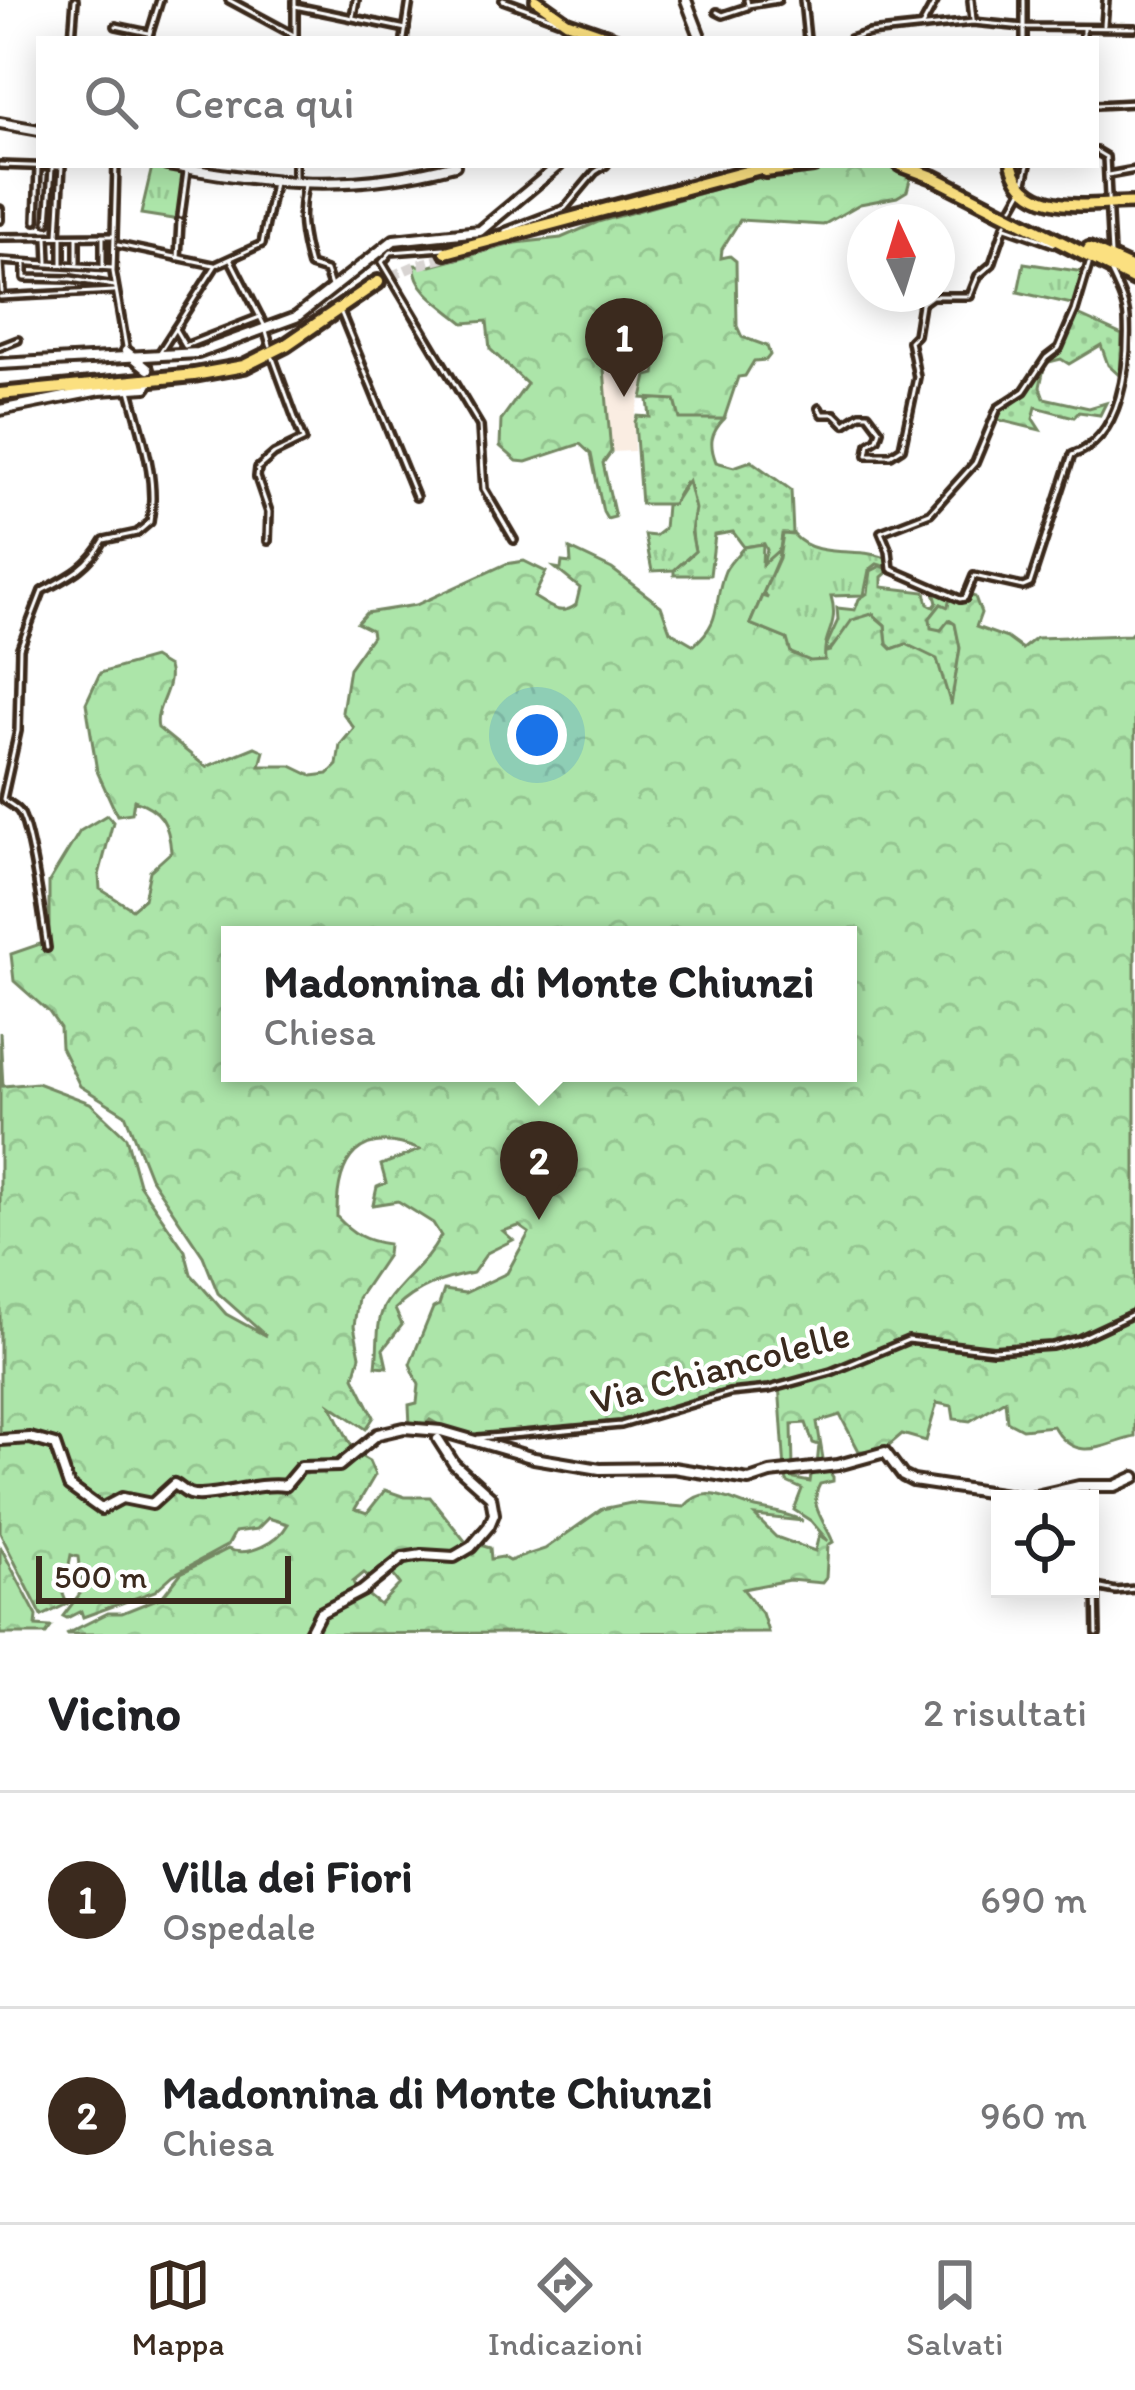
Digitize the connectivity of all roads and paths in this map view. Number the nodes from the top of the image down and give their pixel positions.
1 (75, 0) edge
2 (160, 0) edge
3 (229, 0) edge
4 (356, 0) edge
5 (410, 0) edge
6 (503, 0) edge
7 (536, 0) edge
8 (686, 0) edge
9 (778, 0) edge
10 (803, 0) edge
11 (936, 0) edge
12 (971, 0) edge
13 (1024, 0) edge
14 (1106, 0) edge
15 (295, 3) edge
16 (747, 3) edge
17 (717, 11) dead end
18 (544, 12) junction
19 (352, 16) junction
20 (973, 22) junction
21 (116, 26) dead end
22 (1083, 26) junction
23 (1024, 27) junction
24 (1104, 27) junction
25 (921, 28) junction
26 (1135, 28) edge
27 (406, 29) junction
28 (588, 34) edge
29 (72, 36) edge
30 (148, 36) edge
31 (292, 36) edge
32 (294, 36) edge
33 (405, 36) edge
34 (700, 36) edge
35 (807, 36) edge
36 (874, 36) edge
37 (1024, 36) edge
38 (1083, 36) edge
39 (1135, 103) edge
40 (1099, 105) edge
41 (0, 123) edge
42 (36, 129) edge
43 (1099, 152) edge
44 (0, 166) edge
45 (36, 166) edge
46 (38, 168) edge
47 (52, 168) edge
48 (62, 168) edge
49 (116, 168) edge
50 (183, 168) edge
51 (296, 168) edge
52 (402, 168) edge
53 (442, 168) edge
54 (555, 168) edge
55 (601, 168) edge
56 (761, 168) edge
57 (794, 168) edge
58 (910, 168) edge
59 (923, 168) edge
60 (1013, 168) edge
61 (1027, 168) edge
62 (188, 169) junction
63 (1135, 170) edge
64 (1107, 175) junction
65 (403, 177) junction
66 (274, 183) junction
67 (300, 183) junction
68 (1022, 190) junction
69 (1108, 203) junction
70 (1135, 203) edge
71 (1013, 208) dead end
72 (0, 209) edge
73 (0, 220) edge
74 (36, 221) dead end
75 (48, 222) dead end
76 (289, 223) dead end
77 (299, 223) junction
78 (571, 224) tunnel mouth
79 (103, 236) junction
80 (115, 236) junction
81 (0, 237) edge
82 (47, 237) junction
83 (60, 237) junction
84 (77, 237) junction
85 (114, 244) junction
86 (446, 252) dead end
87 (1111, 255) dead end
88 (231, 258) junction
89 (175, 259) junction
90 (0, 262) edge
91 (1090, 262) junction
92 (25, 263) junction
93 (48, 264) junction
94 (62, 264) junction
95 (77, 265) junction
96 (216, 265) junction
97 (103, 267) junction
98 (113, 269) junction
99 (1112, 270) junction
100 (1135, 277) edge
101 (377, 279) tunnel mouth
102 (331, 286) dead end
103 (115, 288) junction
104 (1, 294) edge
105 (340, 311) dead end
106 (263, 322) junction
107 (174, 328) junction
108 (19, 340) dead end
109 (270, 345) dead end
110 (2, 347) edge
111 (273, 356) dead end
112 (141, 362) junction
113 (3, 364) edge
114 (130, 388) junction
115 (0, 392) edge
116 (819, 408) dead end
117 (0, 410) edge
118 (416, 496) dead end
119 (268, 541) dead end
120 (514, 541) dead end
121 (46, 948) dead end
122 (1135, 1312) edge
123 (443, 1436) junction
124 (0, 1440) edge
125 (450, 1456) junction
126 (1135, 1477) edge
127 (491, 1490) dead end
128 (1135, 1589) edge
129 (309, 1634) edge
130 (1097, 1634) edge

1 - 29 street
2 - 30 street
3 - 31 street
4 - 19 street
5 - 27 street
6 - 18 street
7 - 18 main road
8 - 34 main road
9 - 16 street
10 - 35 street
11 - 25 street
12 - 20 street
13 - 23 street
14 - 24 street
15 - 19 street
15 - 32 street
16 - 17 street
18 - 28 main road
19 - 27 street
20 - 23 street
20 - 25 street
21 - 30 street
22 - 23 street
22 - 24 street
22 - 38 street
23 - 37 street
24 - 26 street
25 - 36 street
27 - 33 street
39 - 40 street
41 - 42 main road
43 - 64 street
44 - 45 street
46 - 74 street
47 - 75 street
48 - 83 street
49 - 80 street
50 - 62 main road
51 - 67 street
52 - 65 street
53 - 65 main road
54 - 106 main road
55 - 120 street
56 - 86 highway
57 - 78 highway
58 - 99 highway
59 - 100 highway
60 - 68 main road
61 - 68 street
62 - 66 main road
62 - 89 street
63 - 64 street
64 - 69 street
65 - 67 main road
66 - 67 main road
66 - 88 street
67 - 77 street
68 - 69 main road
68 - 71 street
69 - 70 main road
69 - 87 street
72 - 73 street
76 - 77 street
77 - 102 street
79 - 80 street
79 - 84 street
79 - 97 street
80 - 85 street
81 - 82 street
82 - 83 street
82 - 93 street
83 - 84 street
83 - 94 street
84 - 95 street
85 - 89 street
85 - 98 street
88 - 96 street
88 - 106 street
89 - 96 street
90 - 92 street
90 - 104 street
91 - 99 street
91 - 99 street
91 - 116 street
92 - 93 street
92 - 103 street
93 - 94 street
94 - 95 street
95 - 97 street
96 - 107 street
97 - 98 street
98 - 103 street
99 - 100 highway
101 - 115 highway
103 - 104 street
103 - 112 street
105 - 118 street
106 - 107 street
106 - 109 street
106 - 112 main road
107 - 112 street
108 - 110 street
110 - 113 street
111 - 119 street
112 - 113 main road
112 - 114 main road
114 - 117 main road
114 - 121 street
122 - 123 street, Via Chiancolelle
123 - 124 main road
123 - 125 main road
123 - 126 main road
125 - 127 main road
125 - 129 main road
128 - 130 street

